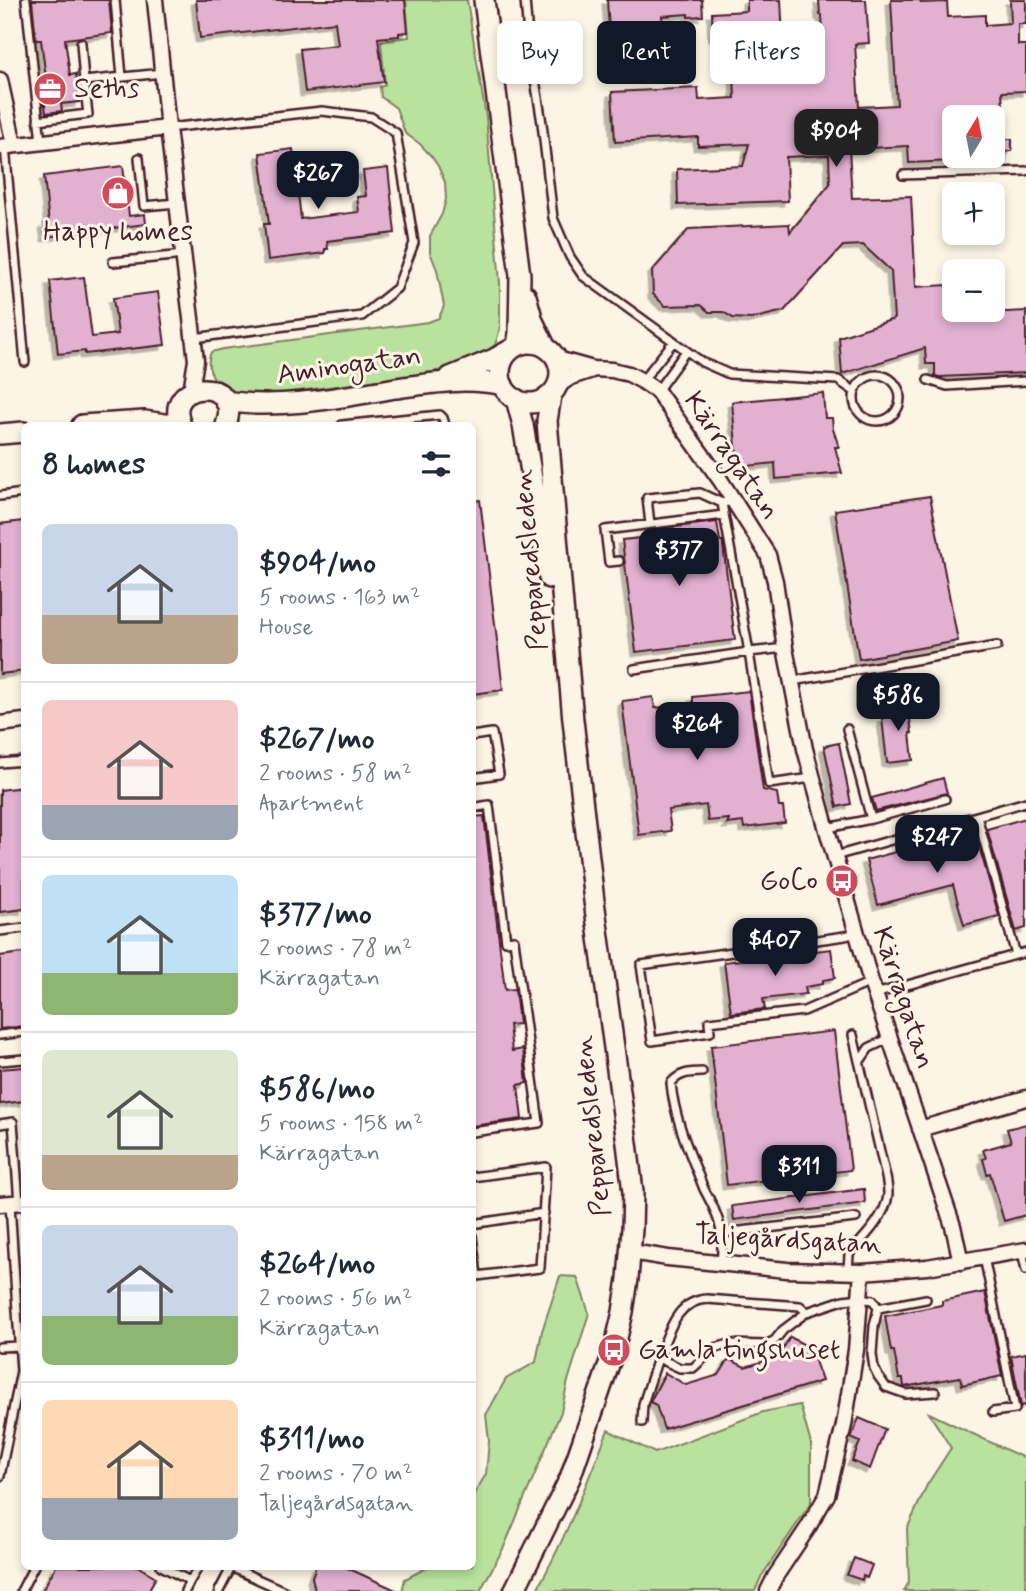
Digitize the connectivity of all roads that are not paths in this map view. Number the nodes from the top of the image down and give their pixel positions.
1 (26, 0) edge
2 (115, 0) edge
3 (155, 0) edge
4 (484, 0) edge
5 (526, 0) edge
6 (81, 43) dead end
7 (163, 73) junction
8 (122, 77) junction
9 (0, 80) edge
10 (84, 81) junction
11 (38, 120) junction
12 (168, 128) junction
13 (41, 142) junction
14 (6, 146) edge
15 (139, 158) dead end
16 (1026, 171) edge
17 (903, 175) dead end
18 (4, 182) edge
19 (177, 203) junction
20 (184, 255) junction
21 (113, 262) dead end
22 (520, 275) junction
23 (194, 338) junction
24 (674, 341) junction
25 (686, 351) junction
26 (507, 352) junction
27 (551, 353) junction
28 (196, 360) junction
29 (24, 362) dead end
30 (593, 369) junction
31 (928, 380) dead end
32 (439, 381) junction
33 (642, 381) junction
34 (1026, 382) edge
35 (554, 390) junction
36 (657, 391) junction
37 (854, 391) junction
38 (220, 395) junction
39 (186, 396) junction
40 (512, 398) junction
41 (266, 405) junction
42 (145, 421) junction
43 (129, 422) edge
44 (152, 422) edge
45 (180, 422) edge
46 (227, 422) edge
47 (230, 422) edge
48 (371, 422) edge
49 (444, 422) edge
50 (21, 432) edge
51 (0, 434) edge
52 (21, 493) edge
53 (0, 496) edge
54 (728, 502) junction
55 (724, 515) junction
56 (650, 524) junction
57 (620, 561) dead end
58 (997, 646) dead end
59 (785, 648) junction
60 (749, 652) junction
61 (634, 669) dead end
62 (792, 681) junction
63 (573, 720) junction
64 (21, 721) edge
65 (0, 724) edge
66 (847, 729) dead end
67 (476, 735) edge
68 (21, 761) edge
69 (0, 763) edge
70 (476, 777) edge
71 (813, 778) junction
72 (945, 799) dead end
73 (1026, 802) edge
74 (476, 807) edge
75 (977, 816) junction
76 (871, 819) junction
77 (827, 828) junction
78 (835, 856) junction
79 (21, 928) edge
80 (0, 931) edge
81 (857, 933) junction
82 (1026, 952) edge
83 (1016, 955) junction
84 (873, 988) junction
85 (21, 1032) edge
86 (0, 1035) edge
87 (853, 1035) dead end
88 (890, 1038) junction
89 (21, 1059) edge
90 (0, 1061) edge
91 (860, 1061) junction
92 (702, 1072) dead end
93 (1026, 1098) edge
94 (0, 1124) edge
95 (920, 1129) junction
96 (476, 1131) edge
97 (21, 1173) edge
98 (476, 1176) edge
99 (13, 1203) edge
100 (544, 1213) junction
101 (856, 1219) dead end
102 (476, 1223) edge
103 (722, 1233) junction
104 (1024, 1250) edge
105 (631, 1252) junction
106 (984, 1258) junction
107 (961, 1262) junction
108 (721, 1263) junction
109 (476, 1268) edge
110 (1026, 1270) edge
111 (855, 1272) junction
112 (861, 1298) junction
113 (926, 1299) dead end
114 (878, 1308) junction
115 (807, 1312) junction
116 (18, 1346) junction
117 (0, 1347) edge
118 (659, 1358) junction
119 (935, 1392) dead end
120 (993, 1412) dead end
121 (642, 1422) dead end
122 (0, 1476) edge
123 (32, 1570) edge
124 (169, 1570) edge
125 (197, 1570) edge
126 (230, 1570) edge
127 (238, 1570) edge
128 (190, 1581) junction
129 (220, 1590) edge
130 (21, 1591) edge
131 (185, 1591) edge
132 (284, 1591) edge
133 (514, 1591) edge
134 (768, 1591) edge

1 - 11 lane
2 - 8 lane
3 - 7 street
4 - 22 street
5 - 24 lane
6 - 10 lane
7 - 8 lane
7 - 12 street
8 - 10 lane
9 - 14 street
10 - 11 lane
11 - 13 lane
12 - 13 street
12 - 19 street
12 - 23 lane
13 - 14 street
14 - 18 lane
15 - 19 lane
16 - 17 lane
18 - 29 lane
19 - 20 street
20 - 21 lane
20 - 23 street
22 - 26 street
22 - 27 street
23 - 28 street
24 - 25 lane
24 - 33 lane
25 - 36 lane
25 - 37 lane
26 - 27 street
26 - 32 street, Aminogatan
26 - 40 street
27 - 30 street, Kärragatan
27 - 35 street
28 - 38 street
28 - 39 street
30 - 33 street, Kärragatan
30 - 35 street
31 - 34 lane
32 - 40 street
32 - 40 street, Aminogatan
32 - 41 street, Aminogatan
33 - 36 street, Kärragatan
35 - 40 street
35 - 63 street, Pepparedsleden
36 - 54 street, Kärragatan
37 - 37 lane
38 - 39 street, Aminogatan
38 - 41 street, Aminogatan
38 - 46 street
39 - 42 street
39 - 45 street
40 - 63 street, Pepparedsleden
41 - 47 street, Aminogatan
42 - 43 street
42 - 44 street
48 - 49 lane
50 - 51 street
52 - 53 lane
54 - 55 lane
54 - 56 lane
54 - 59 street, Kärragatan
55 - 56 lane
55 - 60 lane
56 - 57 lane
58 - 62 lane
59 - 60 lane
59 - 62 street, Kärragatan
60 - 61 lane
60 - 71 lane
62 - 71 street, Kärragatan
63 - 105 street, Pepparedsleden
64 - 65 street
66 - 76 lane
67 - 70 lane
68 - 69 lane
71 - 77 street, Kärragatan
72 - 76 lane
73 - 75 lane
74 - 96 lane
75 - 78 lane
75 - 83 lane
76 - 77 lane
77 - 78 street, Kärragatan
78 - 81 street, Kärragatan
79 - 80 lane
81 - 84 street, Kärragatan
81 - 84 lane
82 - 83 lane
83 - 84 lane
84 - 88 street, Kärragatan
85 - 86 lane
87 - 91 lane
88 - 91 lane
88 - 95 street, Kärragatan
89 - 90 lane
91 - 111 lane
92 - 103 lane
93 - 95 street
94 - 97 lane
95 - 107 street, Kärragatan
97 - 99 lane
98 - 100 lane
99 - 116 lane
100 - 102 lane
100 - 109 lane
101 - 103 lane
103 - 108 lane
104 - 106 street, Taljegårdsgatan
104 - 110 lane
105 - 108 street, Taljegårdsgatan
105 - 133 street, Pepparedsleden
106 - 107 street, Taljegårdsgatan
106 - 120 lane
107 - 111 street, Taljegårdsgatan
108 - 111 street, Taljegårdsgatan
111 - 112 street
112 - 114 lane
112 - 115 lane
112 - 134 street
113 - 114 lane
114 - 119 lane
115 - 118 lane
115 - 118 lane
116 - 117 lane
116 - 122 lane
118 - 121 lane
123 - 130 lane
124 - 128 lane
125 - 128 lane
126 - 129 lane
127 - 132 lane
128 - 131 lane

